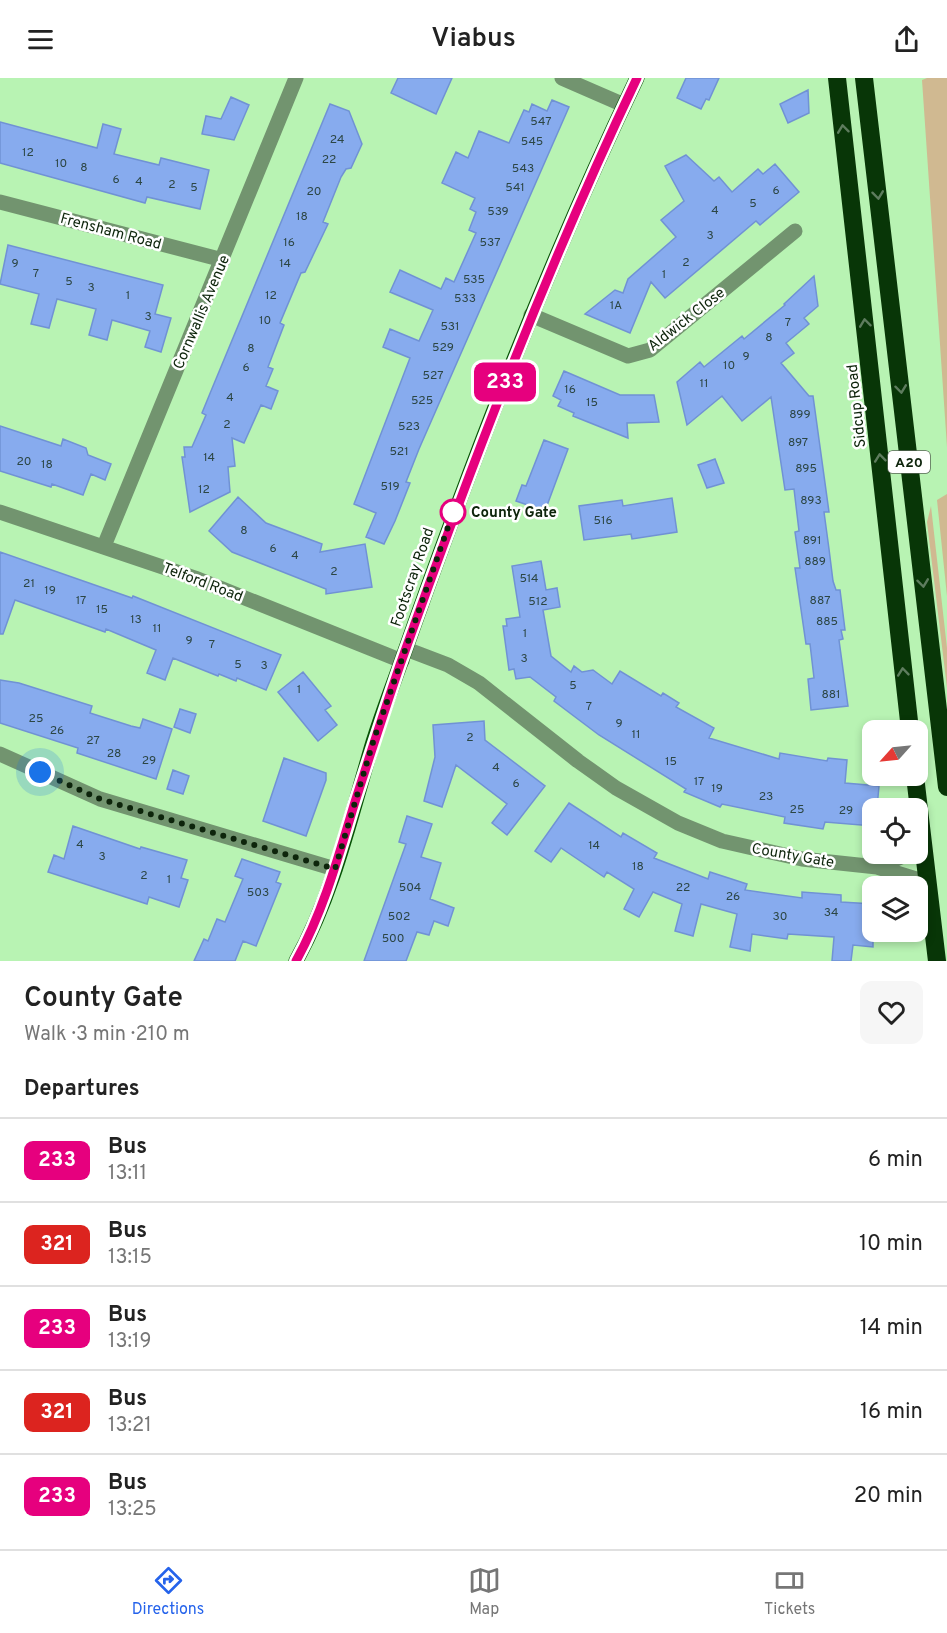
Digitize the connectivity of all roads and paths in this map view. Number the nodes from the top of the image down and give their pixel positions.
1 (297, 78) edge
2 (562, 78) edge
3 (637, 78) edge
4 (837, 78) edge
5 (864, 78) edge
6 (624, 105) junction
7 (0, 202) edge
8 (795, 231) dead end
9 (223, 260) junction
10 (531, 315) junction
11 (0, 512) edge
12 (104, 546) junction
13 (404, 655) junction
14 (909, 720) edge
15 (0, 754) edge
16 (947, 788) edge
17 (884, 864) edge
18 (877, 867) junction
19 (335, 869) junction
20 (906, 876) edge
21 (928, 896) edge
22 (296, 961) edge
23 (937, 961) edge

1 - 9 street, Cornwallis Avenue
2 - 6 street
3 - 6 main road, Footscray Road
14 -> 4 highway, Sidcup Road / A20
5 -> 16 highway, A20
6 - 10 main road, Footscray Road
7 - 9 street, Frensham Road
8 - 10 street, Aldwick Close
9 - 12 street, Cornwallis Avenue
10 - 13 main road, Footscray Road
11 - 12 street, Telford Road
12 - 13 street, Telford Road
13 - 18 street, County Gate
13 - 19 main road, Footscray Road
15 - 19 street
17 - 18 street, County Gate
18 - 20 street, County Gate
19 - 22 main road, Footscray Road
21 - 23 highway

